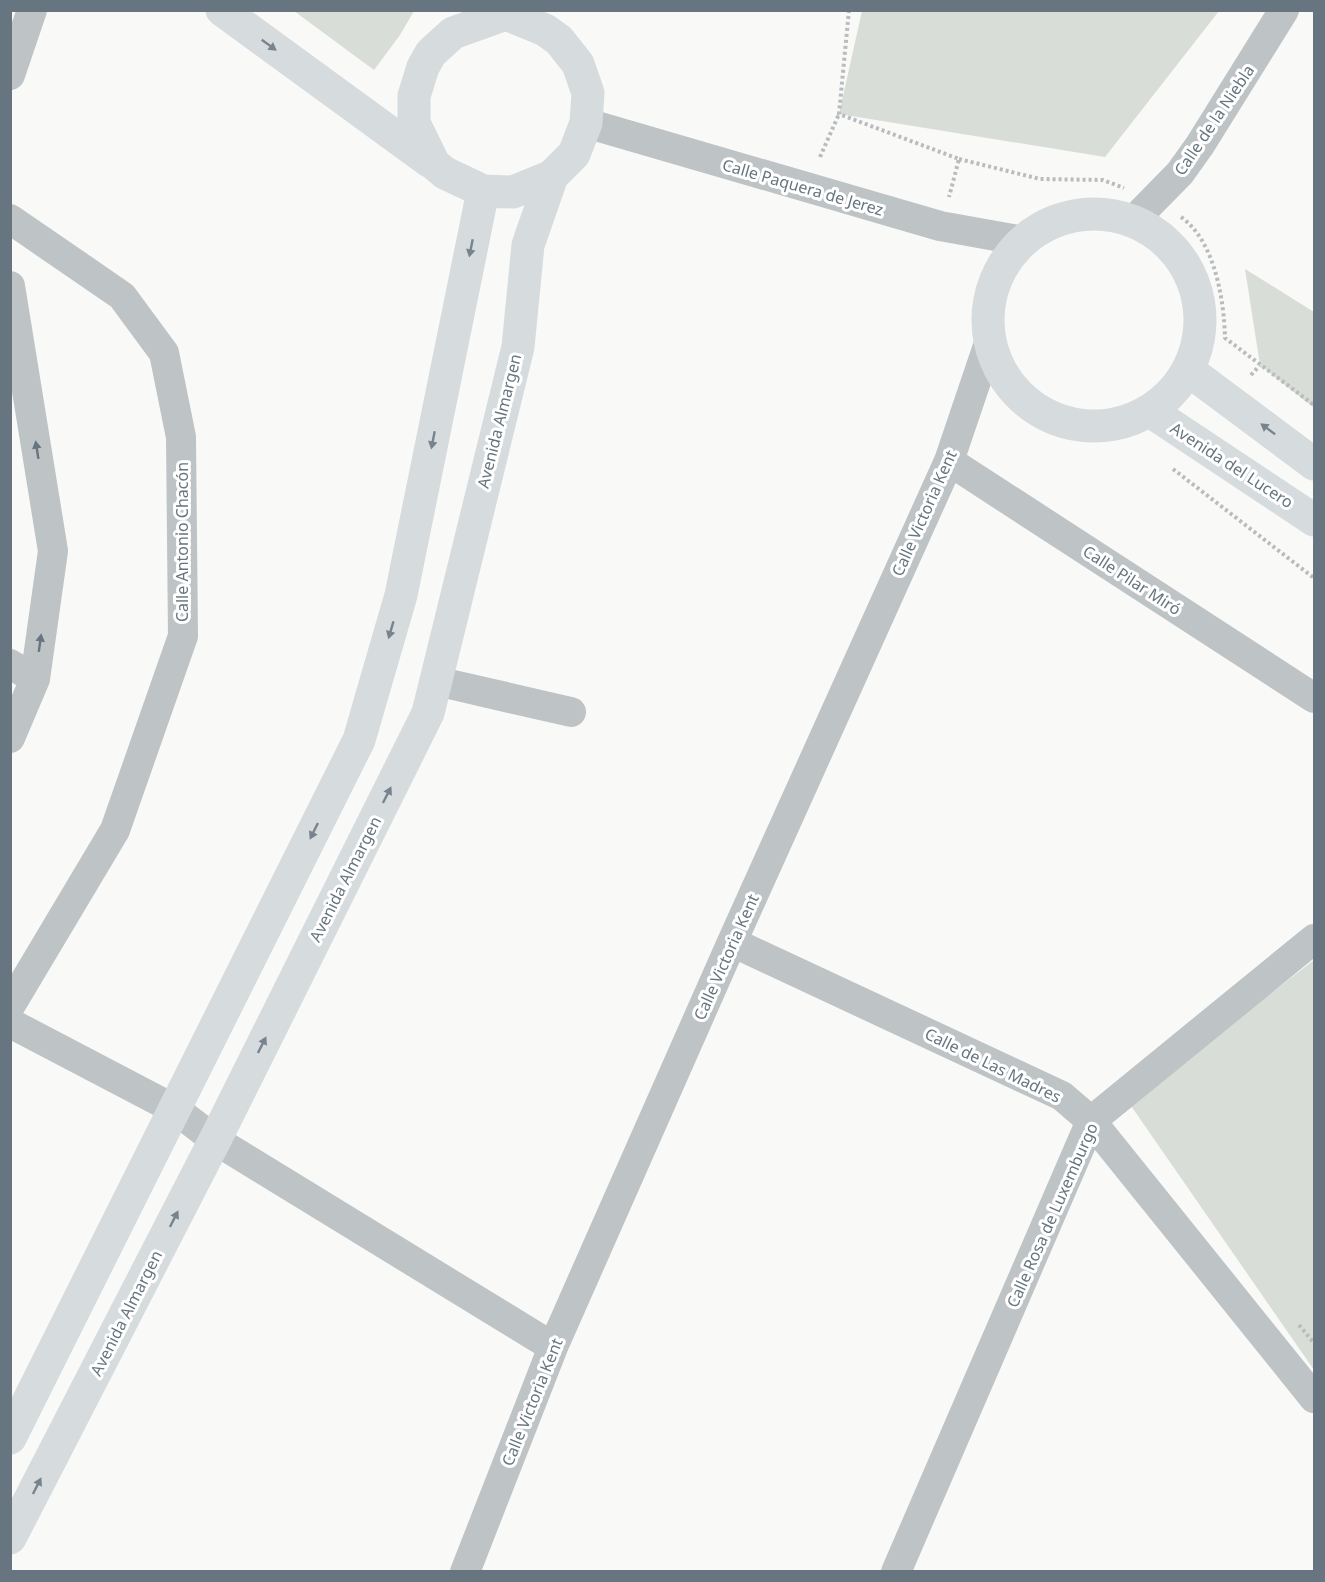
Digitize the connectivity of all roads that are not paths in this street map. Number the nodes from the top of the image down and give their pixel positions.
1 (32, 10) edge
2 (222, 10) edge
3 (1284, 10) edge
4 (504, 12) edge
5 (545, 20) edge
6 (10, 75) edge
7 (586, 123) junction
8 (434, 164) junction
9 (552, 176) junction
10 (483, 191) junction
11 (1143, 210) junction
12 (10, 219) edge
13 (1023, 241) junction
14 (10, 286) edge
15 (989, 343) junction
16 (1188, 370) junction
17 (1150, 411) junction
18 (949, 461) junction
19 (1314, 464) edge
20 (1314, 520) edge
21 (23, 671) edge
22 (436, 681) junction
23 (1314, 698) edge
24 (571, 712) dead end
25 (10, 738) edge
26 (1314, 939) edge
27 (732, 942) junction
28 (10, 1006) edge
29 (10, 1023) edge
30 (176, 1110) junction
31 (1091, 1121) junction
32 (215, 1140) junction
33 (553, 1347) junction
34 (1314, 1398) edge
35 (10, 1438) edge
36 (10, 1538) edge
37 (465, 1572) edge
38 (896, 1572) edge

1 - 6 street
2 -> 8 street
3 - 11 street, Calle de la Niebla
4 - 5 street
4 - 8 street
5 - 7 street
7 - 9 street
7 - 13 street, Calle Paquera de Jerez
8 - 10 street
9 - 10 street
9 - 22 street, Avenida Almargen
10 -> 30 street
11 - 13 street
11 - 16 street
12 - 28 street, Calle Antonio Chacón
13 - 15 street
21 -> 14 street
15 - 17 street
15 - 18 street, Calle Victoria Kent
16 - 17 street
19 -> 16 street
17 - 20 street, Avenida del Lucero
18 - 23 street, Calle Pilar Miró
18 - 27 street, Calle Victoria Kent
21 - 25 street
22 - 24 street
32 -> 22 street, Avenida Almargen
26 - 31 street, Calle Rosa de Luxemburgo
27 - 31 street, Calle de Las Madres
27 - 33 street, Calle Victoria Kent
29 - 30 street
30 - 32 street
30 - 35 street
31 - 34 street, Calle de Las Madres
31 - 38 street, Calle Rosa de Luxemburgo
32 - 33 street
36 -> 32 street, Avenida Almargen
33 - 37 street, Calle Victoria Kent

